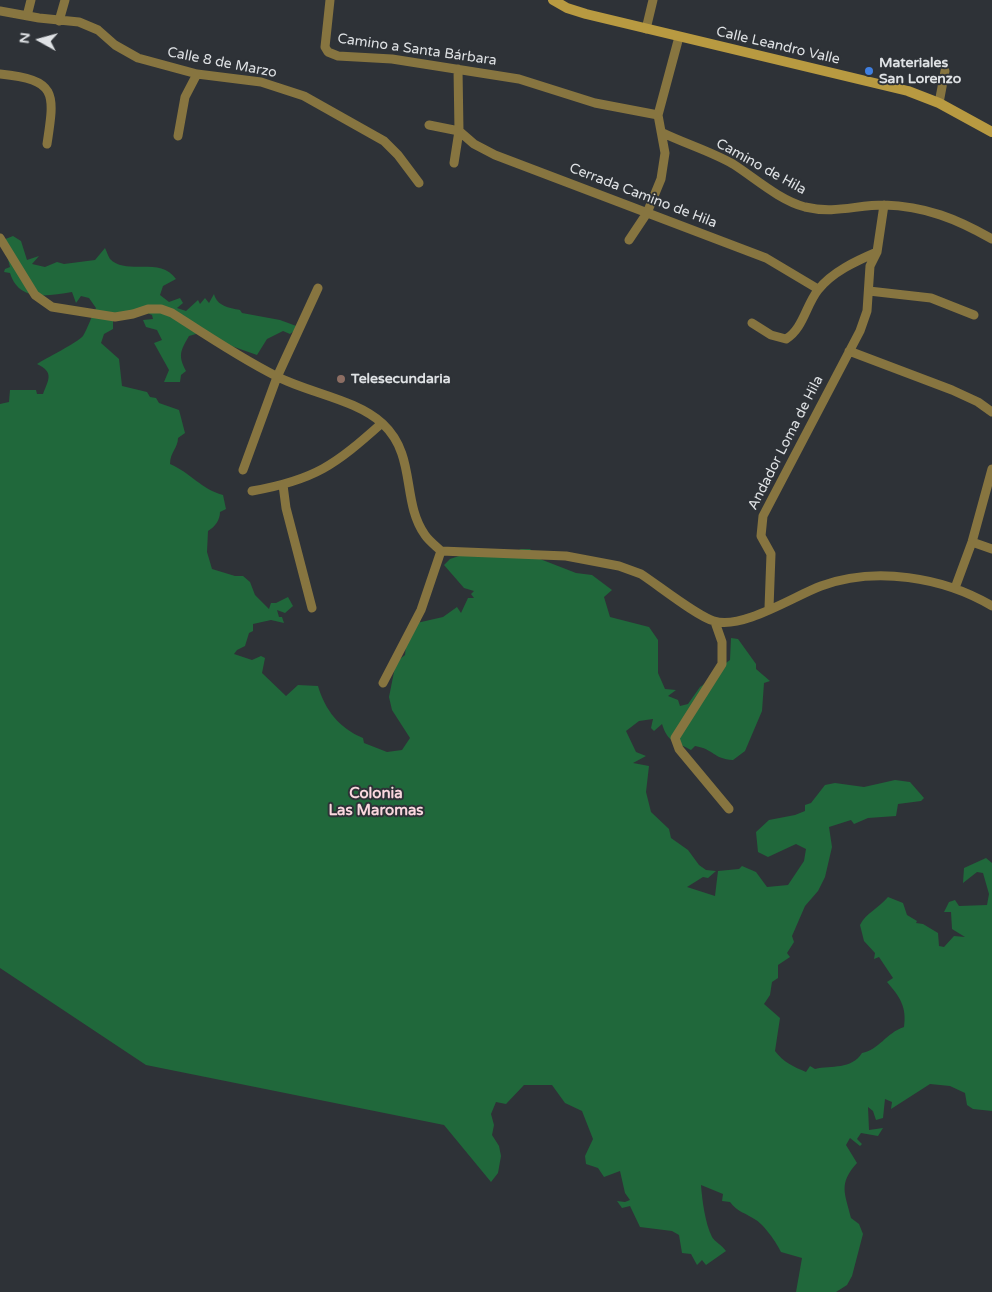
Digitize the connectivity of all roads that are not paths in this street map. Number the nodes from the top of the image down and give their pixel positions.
1 (31, 0) edge
2 (65, 0) edge
3 (330, 0) edge
4 (553, 0) edge
5 (653, 0) edge
6 (0, 12) edge
7 (27, 16) junction
8 (59, 20) junction
9 (646, 29) junction
10 (679, 37) junction
11 (458, 69) junction
12 (945, 71) dead end
13 (0, 74) edge
14 (197, 74) junction
15 (939, 103) junction
16 (658, 115) junction
17 (430, 125) dead end
18 (459, 131) junction
19 (992, 132) edge
20 (663, 133) junction
21 (178, 136) dead end
22 (47, 144) dead end
23 (454, 163) dead end
24 (419, 184) dead end
25 (884, 205) junction
26 (647, 213) junction
27 (0, 238) edge
28 (992, 239) edge
29 (629, 240) dead end
30 (877, 252) junction
31 (318, 288) dead end
32 (818, 288) junction
33 (869, 291) junction
34 (974, 315) dead end
35 (752, 323) dead end
36 (849, 351) junction
37 (277, 377) junction
38 (992, 412) edge
39 (382, 424) junction
40 (992, 469) edge
41 (243, 470) dead end
42 (283, 485) junction
43 (252, 491) dead end
44 (972, 542) junction
45 (992, 549) edge
46 (441, 551) junction
47 (955, 588) junction
48 (992, 606) edge
49 (312, 608) dead end
50 (769, 608) junction
51 (715, 622) junction
52 (383, 683) dead end
53 (729, 809) dead end

1 - 7 street
2 - 8 street
3 - 11 street, Camino a Santa Bárbara
4 - 9 street, Calle Leandro Valle
5 - 9 street
6 - 7 street, Calle 8 de Marzo
7 - 8 street, Calle 8 de Marzo
8 - 14 street, Calle 8 de Marzo
9 - 10 street, Calle Leandro Valle
10 - 15 street, Calle Leandro Valle
10 - 16 street
11 - 16 street, Camino a Santa Bárbara
11 - 18 street
12 - 15 street
13 - 22 street
14 - 21 street
14 - 24 street, Calle 8 de Marzo
15 - 19 street, Calle Leandro Valle
16 - 20 street
17 - 18 street
18 - 23 street
18 - 26 street, Cerrada Camino de Hila
20 - 25 street, Camino de Hila
20 - 26 street
25 - 28 street, Camino de Hila
25 - 30 street, Andador Loma de Hila
26 - 29 street
26 - 32 street, Cerrada Camino de Hila
27 - 37 street
30 - 32 street
30 - 33 street, Andador Loma de Hila
31 - 37 street
32 - 35 street
33 - 34 street
33 - 36 street, Andador Loma de Hila
36 - 38 street
36 - 50 street, Andador Loma de Hila
37 - 39 street
37 - 41 street
39 - 42 street
39 - 46 street
40 - 44 street
42 - 43 street
42 - 49 street
44 - 45 street
44 - 47 street
46 - 51 street
46 - 52 street
47 - 48 street
47 - 50 street
50 - 51 street
51 - 53 street

